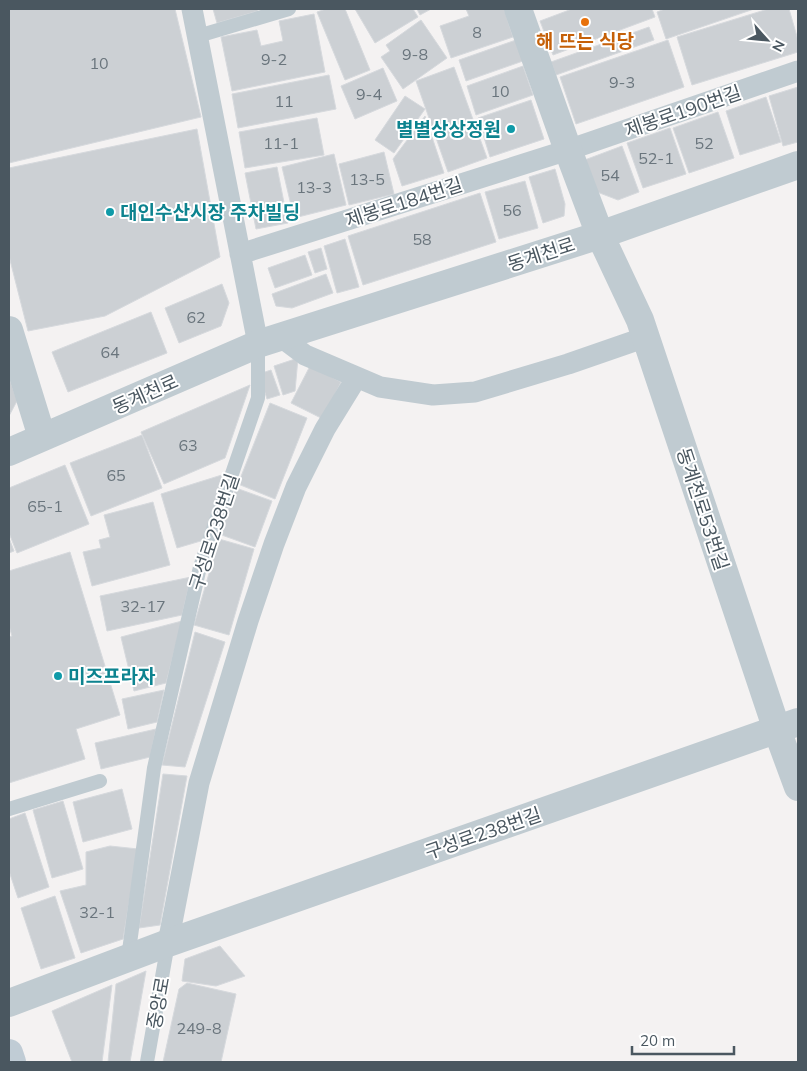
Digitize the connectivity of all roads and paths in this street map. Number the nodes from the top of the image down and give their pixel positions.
1 (192, 9) edge
2 (289, 9) edge
3 (518, 9) edge
4 (198, 36) junction
5 (798, 71) edge
6 (568, 150) junction
7 (798, 165) edge
8 (600, 235) junction
9 (240, 254) junction
10 (9, 330) edge
11 (646, 337) junction
12 (270, 341) junction
13 (357, 377) junction
14 (42, 437) junction
15 (9, 452) edge
16 (788, 726) edge
17 (100, 781) dead end
18 (798, 787) edge
19 (9, 809) edge
20 (168, 943) junction
21 (128, 958) junction
22 (9, 1004) edge
23 (9, 1053) edge
24 (12, 1062) edge
25 (148, 1062) edge

1 - 4 street
2 - 4 lane
3 - 6 street
4 - 9 street
5 - 6 street, 제봉로190번길
6 - 8 street
6 - 9 street, 제봉로184번길
7 - 8 street, 동계천로
8 - 11 street, 동계천로53번길
8 - 12 street, 동계천로
9 - 12 street
10 - 14 street
11 - 13 street
11 - 16 street, 동계천로53번길
12 - 13 street
12 - 14 street, 동계천로
12 - 21 lane, 구성로238번길
13 - 20 street
14 - 15 street, 동계천로
16 - 18 street, 동계천로53번길
16 - 20 street, 구성로238번길
17 - 19 lane
20 - 21 street, 구성로238번길
20 - 25 lane, 중앙로
21 - 22 street, 구성로238번길
23 - 24 main road

